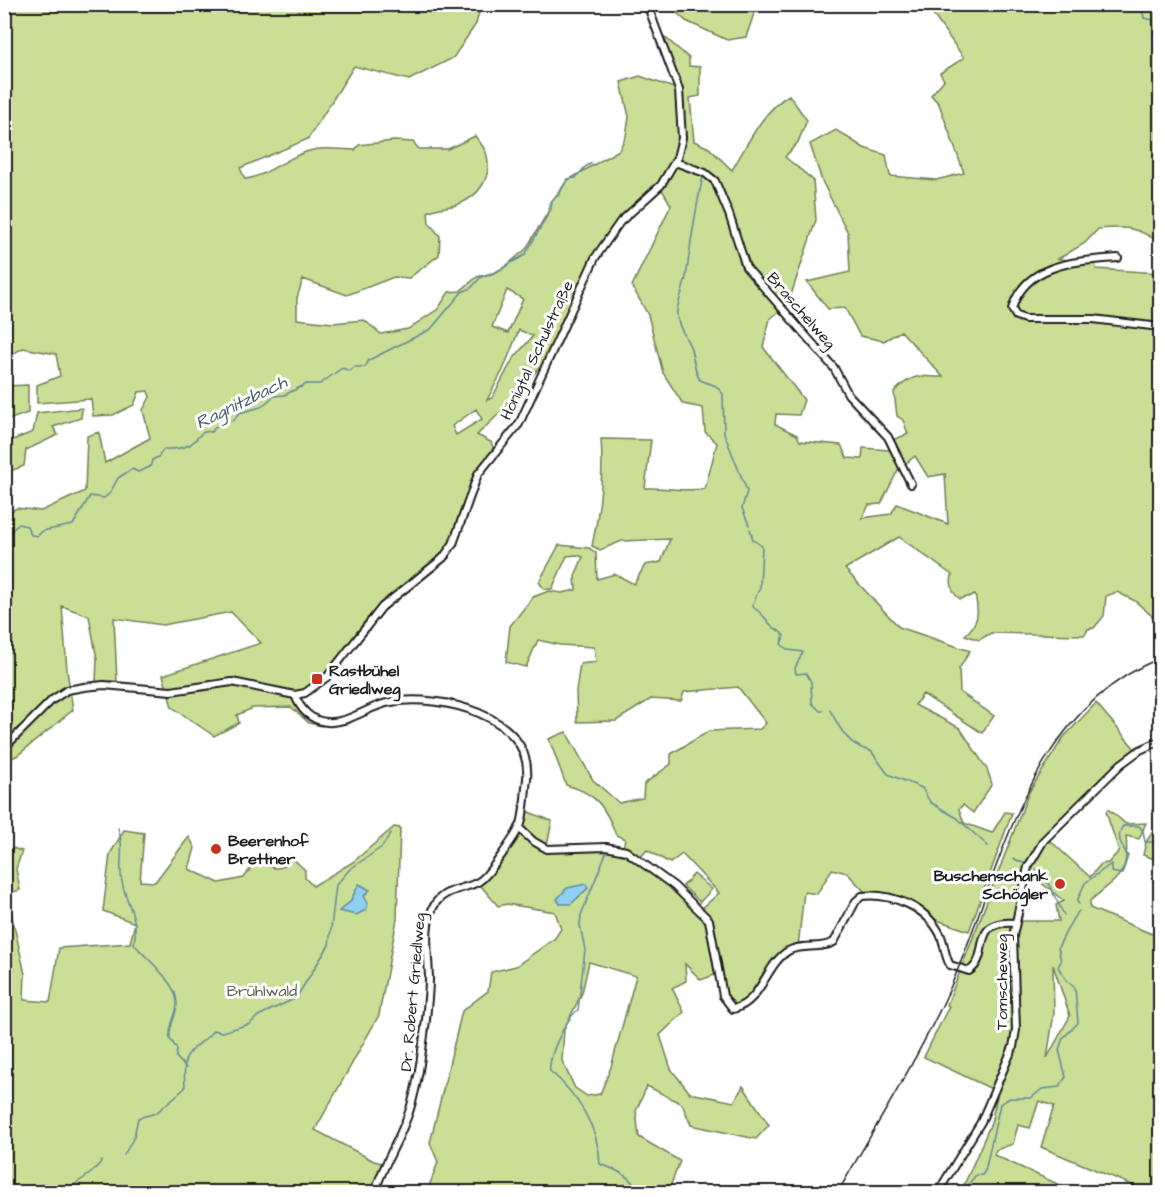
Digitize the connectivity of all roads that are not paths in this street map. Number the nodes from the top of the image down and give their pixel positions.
1 (647, 4) edge
2 (675, 162) junction
3 (1118, 258) dead end
4 (1161, 327) edge
5 (911, 484) dead end
6 (295, 695) junction
7 (1161, 741) edge
8 (4, 748) edge
9 (519, 828) junction
10 (1015, 922) junction
11 (375, 1192) edge
12 (938, 1192) edge

1 - 2 street, Hönigtal Schulstraße
2 - 5 street, Braschelweg
2 - 6 street, Hönigtal Schulstraße
3 - 4 street
6 - 8 street
6 - 9 street
7 - 10 street, Tomscheweg
9 - 10 street
9 - 11 street, Dr. Robert Griedlweg
10 - 12 street, Tomscheweg

